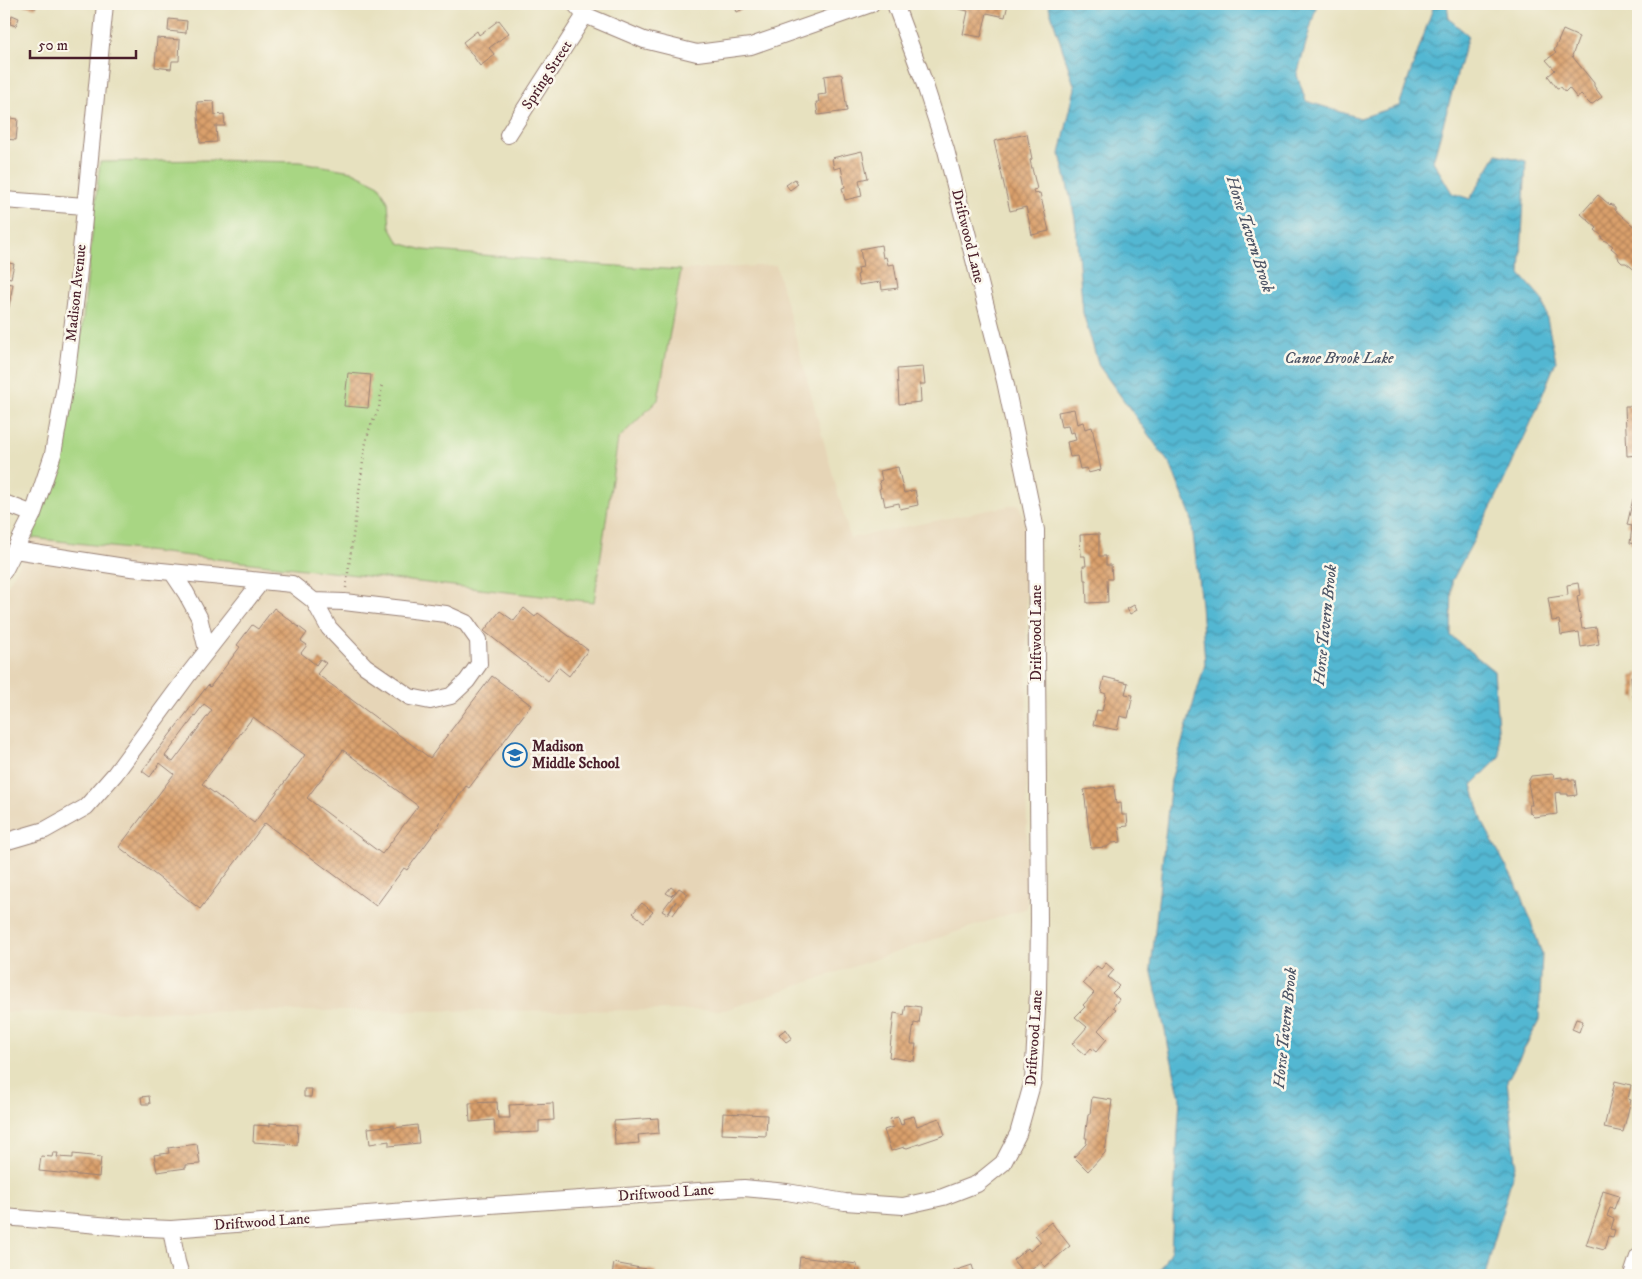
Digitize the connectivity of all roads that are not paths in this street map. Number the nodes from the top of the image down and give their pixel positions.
1 (105, 4) edge
2 (871, 4) edge
3 (895, 4) edge
4 (580, 9) edge
5 (508, 135) dead end
6 (4, 200) edge
7 (86, 206) junction
8 (4, 502) edge
9 (33, 514) junction
10 (16, 550) junction
11 (4, 571) edge
12 (172, 572) junction
13 (261, 582) junction
14 (314, 601) junction
15 (207, 650) junction
16 (4, 842) edge
17 (4, 1217) edge
18 (171, 1229) junction
19 (1638, 1257) edge
20 (181, 1275) edge
21 (1632, 1275) edge

1 - 7 street, Madison Avenue
2 - 4 street
3 - 18 street, Driftwood Lane
4 - 5 street, Spring Street
6 - 7 street
7 - 9 street, Madison Avenue
8 - 9 street
9 - 10 street, Madison Avenue
10 - 11 street, Madison Avenue
10 - 12 street
12 - 13 street
12 - 15 street
13 - 14 street
13 - 15 street
14 - 14 street
15 - 16 street
17 - 18 street, Driftwood Lane
18 - 20 street
19 - 21 street

